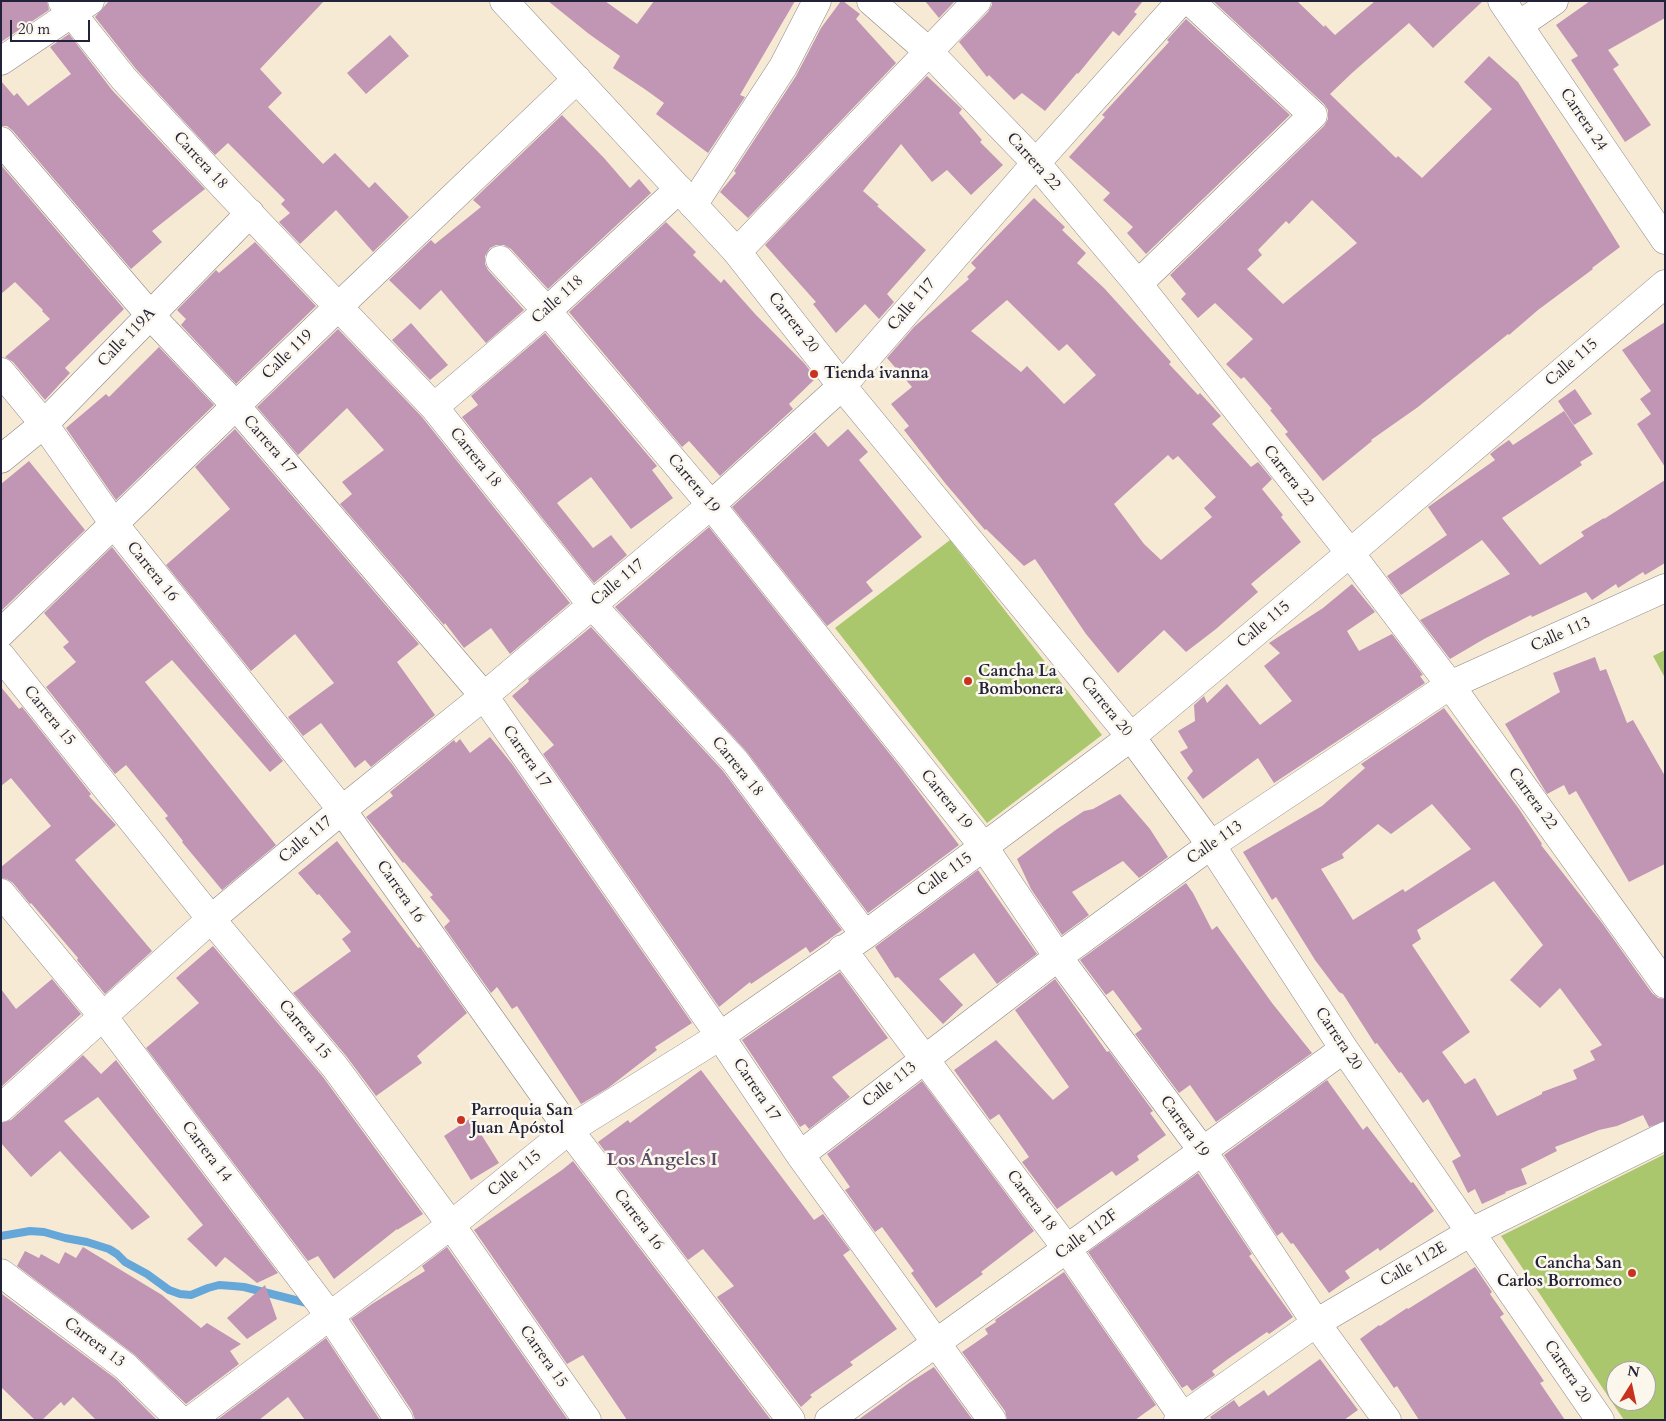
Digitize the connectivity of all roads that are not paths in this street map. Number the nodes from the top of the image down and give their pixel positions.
1 (504, 1) edge
2 (817, 1) edge
3 (871, 1) edge
4 (977, 1) edge
5 (1181, 1) edge
6 (1190, 1) edge
7 (1502, 1) edge
8 (1554, 1) edge
9 (75, 5) edge
10 (1518, 25) junction
11 (928, 51) junction
12 (1, 61) edge
13 (577, 79) junction
14 (1, 141) edge
15 (1036, 163) junction
16 (686, 197) junction
17 (250, 213) junction
18 (1665, 240) edge
19 (737, 252) junction
20 (500, 260) dead end
21 (1138, 284) junction
22 (1665, 284) edge
23 (338, 307) junction
24 (546, 312) junction
25 (150, 315) junction
26 (1, 372) edge
27 (842, 386) junction
28 (236, 406) junction
29 (434, 407) junction
30 (44, 424) junction
31 (1, 459) edge
32 (711, 505) junction
33 (114, 524) junction
34 (1350, 553) junction
35 (1665, 588) edge
36 (592, 605) junction
37 (1, 633) edge
38 (1, 656) edge
39 (1450, 685) junction
40 (484, 696) junction
41 (1131, 737) junction
42 (342, 810) junction
43 (1211, 844) junction
44 (984, 847) junction
45 (1, 893) edge
46 (211, 919) junction
47 (854, 942) junction
48 (1058, 957) junction
49 (1665, 984) edge
50 (102, 1015) junction
51 (720, 1036) junction
52 (1344, 1049) junction
53 (925, 1058) junction
54 (1, 1107) edge
55 (569, 1130) junction
56 (1665, 1136) edge
57 (1202, 1150) junction
58 (800, 1155) junction
59 (452, 1225) junction
60 (1471, 1232) junction
61 (1067, 1249) junction
62 (1, 1273) edge
63 (330, 1316) junction
64 (1316, 1323) junction
65 (935, 1343) junction
66 (1182, 1419) edge
67 (180, 1420) edge
68 (191, 1420) edge
69 (399, 1420) edge
70 (587, 1420) edge
71 (791, 1420) edge
72 (829, 1420) edge
73 (992, 1420) edge
74 (1386, 1420) edge
75 (1600, 1420) edge

1 - 13 street, Carrera 20
2 - 16 street, Calle 118
3 - 11 street, Carrera 22
4 - 11 street
5 - 15 street, Calle 117
6 - 21 street
7 - 10 street, Carrera 24
8 - 10 street
9 - 12 street
9 - 17 street, Carrera 18
10 - 18 street, Carrera 24
11 - 15 street, Carrera 22
11 - 19 street
13 - 16 street, Carrera 20
13 - 23 street, Calle 119
14 - 25 street, Carrera 17
15 - 21 street, Carrera 22
15 - 27 street, Calle 117
16 - 19 street, Carrera 20
16 - 24 street, Calle 118
17 - 23 street, Carrera 18
17 - 25 street, Calle 119A
19 - 27 street, Carrera 20
20 - 24 street, Carrera 19
21 - 34 street, Carrera 22
22 - 34 street, Calle 115
23 - 28 street, Calle 119
23 - 29 street, Carrera 18
24 - 29 street, Calle 118
24 - 32 street, Carrera 19
25 - 28 street, Carrera 17
25 - 30 street, Calle 119A
26 - 30 street, Carrera 16
27 - 32 street, Calle 117
27 - 41 street, Carrera 20
28 - 33 street, Calle 119
28 - 40 street, Carrera 17
29 - 36 street, Carrera 18
30 - 31 street, Calle 119A
30 - 33 street, Carrera 16
32 - 36 street, Calle 117
32 - 44 street, Carrera 19
33 - 37 street, Calle 119
33 - 42 street, Carrera 16
34 - 39 street, Carrera 22
34 - 41 street, Calle 115
35 - 39 street, Calle 113
36 - 40 street, Calle 117
36 - 47 street, Carrera 18
38 - 46 street, Carrera 15
39 - 43 street, Calle 113
39 - 49 street, Carrera 22
40 - 42 street, Calle 117
40 - 51 street, Carrera 17
41 - 43 street, Carrera 20
41 - 44 street, Calle 115
42 - 46 street, Calle 117
42 - 55 street, Carrera 16
43 - 48 street, Calle 113
43 - 52 street, Carrera 20
44 - 47 street, Calle 115
44 - 48 street, Carrera 19
45 - 50 street, Carrera 14
46 - 50 street, Calle 117
46 - 59 street, Carrera 15
47 - 51 street, Calle 115
47 - 53 street, Carrera 18
48 - 53 street, Calle 113
48 - 57 street, Carrera 19
50 - 54 street, Calle 117
50 - 63 street, Carrera 14
51 - 55 street, Calle 115
51 - 58 street, Carrera 17
52 - 57 street, Calle 112F
52 - 60 street, Carrera 20
53 - 58 street, Calle 113
53 - 61 street, Carrera 18
55 - 59 street, Calle 115
55 - 71 street, Carrera 16
56 - 60 street, Calle 112E
57 - 61 street, Calle 112F
57 - 64 street, Carrera 19
58 - 65 street, Carrera 17
59 - 63 street, Calle 115
59 - 70 street, Carrera 15
60 - 64 street, Calle 112E
60 - 75 street, Carrera 20
61 - 65 street, Calle 112F
61 - 66 street, Carrera 18
62 - 67 street, Carrera 13
63 - 68 street, Calle 115
63 - 69 street, Carrera 14
64 - 66 street, Calle 112E
64 - 74 street, Carrera 19
65 - 72 street, Calle 112F
65 - 73 street, Carrera 17

